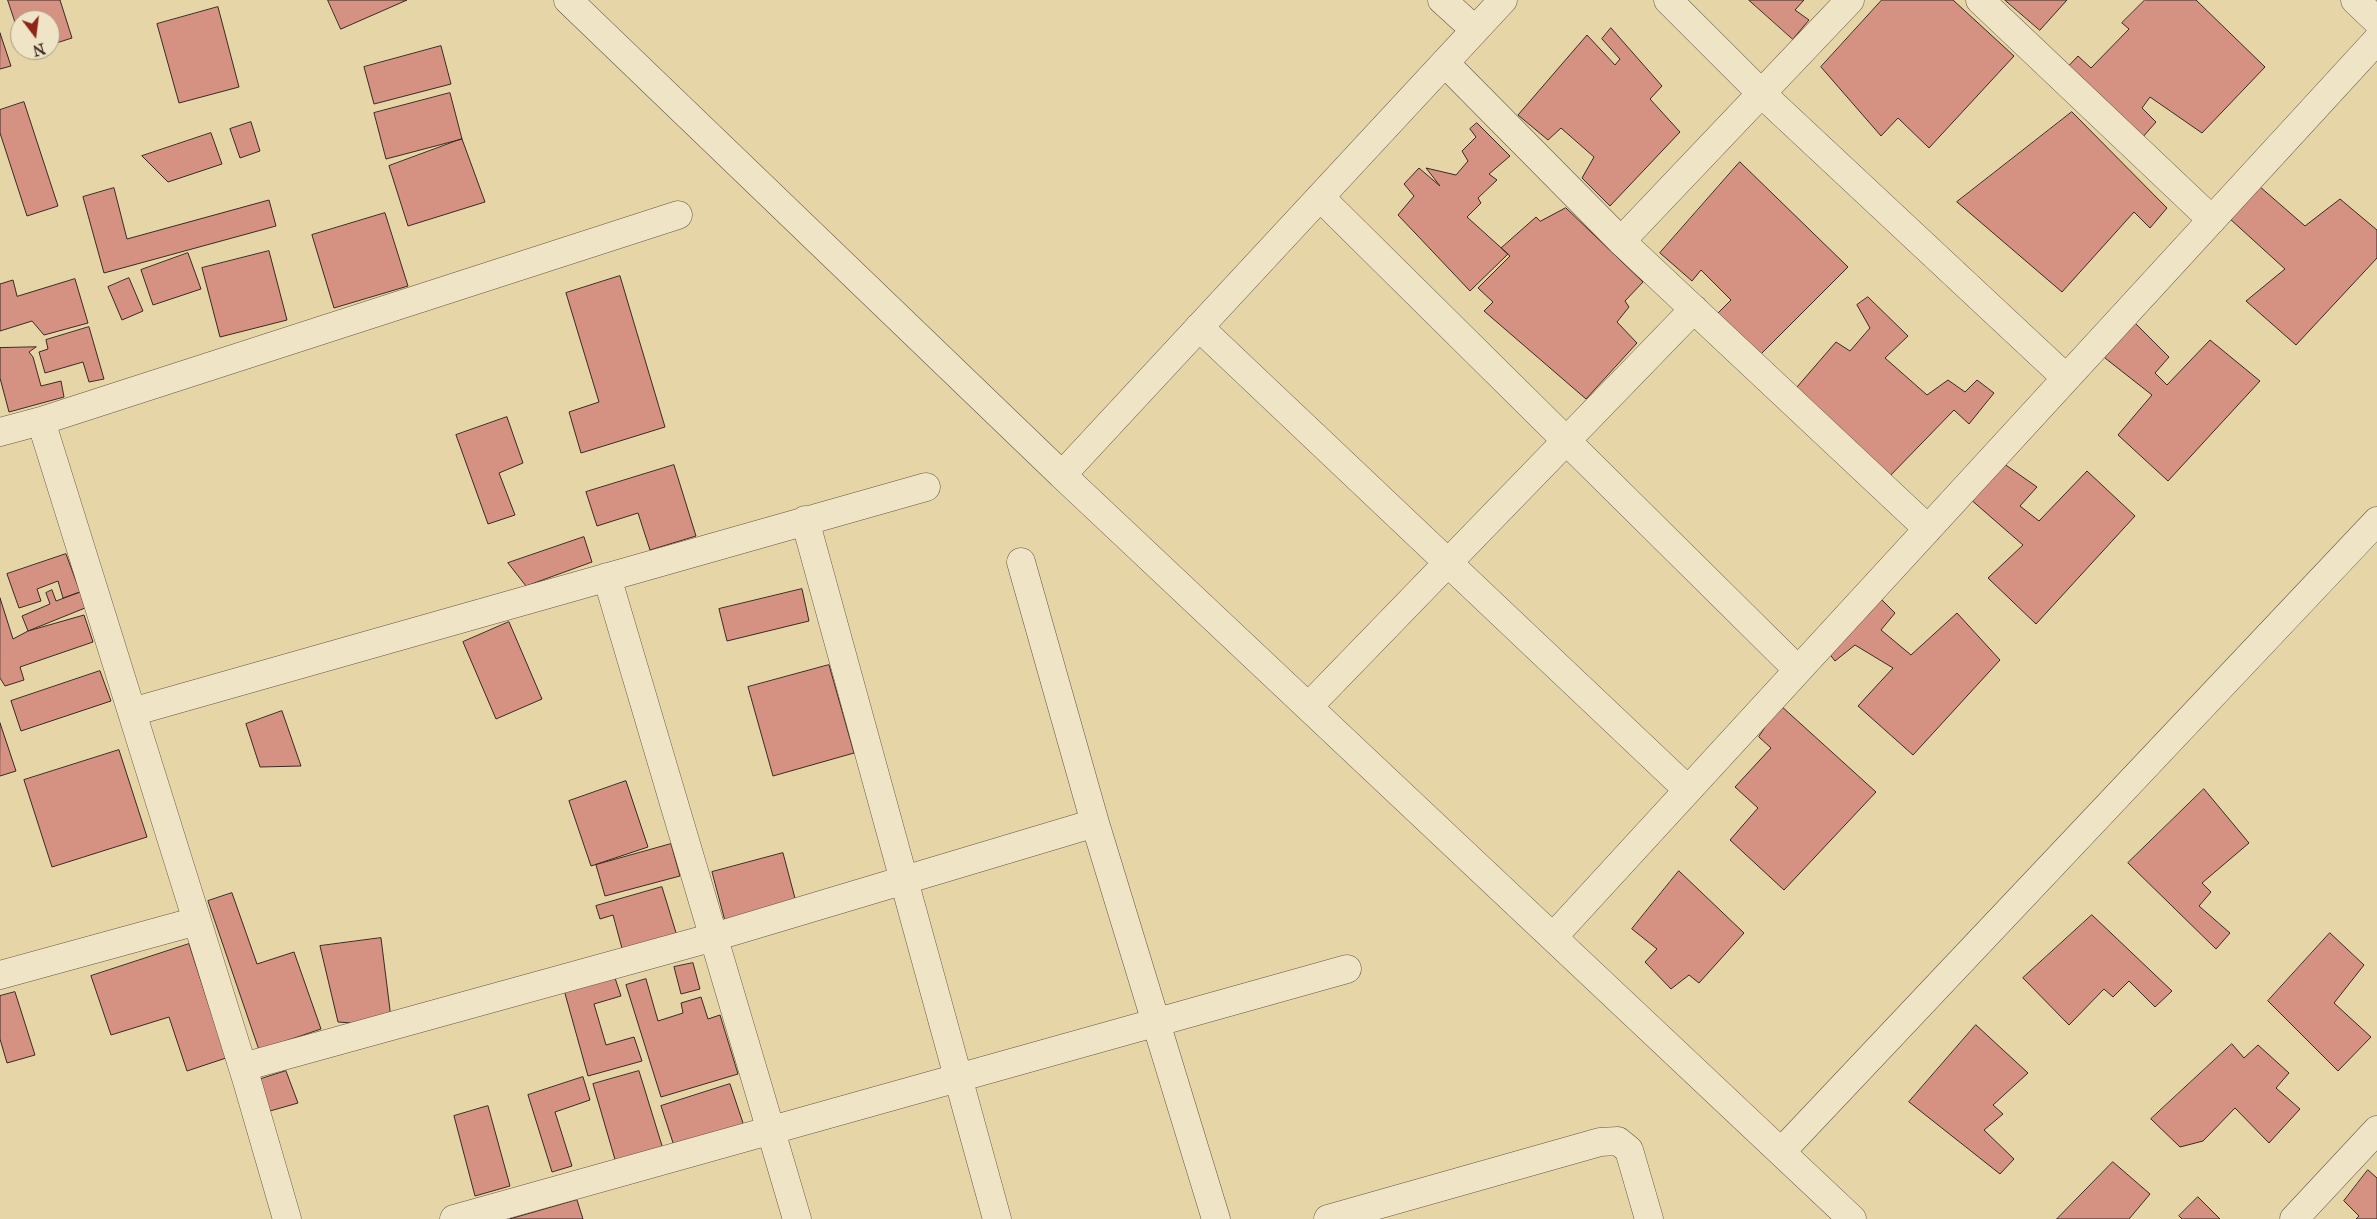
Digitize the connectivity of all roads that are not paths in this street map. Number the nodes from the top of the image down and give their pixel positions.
1 (568, 0) edge
2 (1442, 0) edge
3 (1503, 0) edge
4 (1668, 0) edge
5 (1850, 0) edge
6 (1980, 0) edge
7 (2355, 0) edge
8 (2377, 21) edge
9 (1475, 30) junction
10 (2377, 40) edge
11 (1445, 63) junction
12 (1761, 93) junction
13 (1320, 197) junction
14 (678, 214) dead end
15 (2212, 220) junction
16 (1621, 241) junction
17 (1694, 309) junction
18 (1200, 327) junction
19 (2066, 378) junction
20 (41, 421) junction
21 (0, 432) edge
22 (1567, 441) junction
23 (1062, 475) junction
24 (926, 487) dead end
25 (805, 520) junction
26 (2377, 521) edge
27 (1928, 529) junction
28 (1021, 562) dead end
29 (1448, 564) junction
30 (607, 577) junction
31 (1798, 670) junction
32 (1309, 706) junction
33 (132, 712) junction
34 (1688, 790) junction
35 (1095, 823) junction
36 (903, 881) junction
37 (197, 921) junction
38 (714, 937) junction
39 (1553, 937) junction
40 (1347, 969) dead end
41 (0, 975) edge
42 (1157, 1021) junction
43 (243, 1067) junction
44 (957, 1079) junction
45 (2377, 1130) edge
46 (771, 1131) junction
47 (1781, 1152) junction
48 (287, 1219) edge
49 (454, 1219) edge
50 (797, 1219) edge
51 (997, 1219) edge
52 (1216, 1219) edge
53 (1328, 1219) edge
54 (1649, 1219) edge
55 (1852, 1219) edge
56 (2294, 1219) edge

1 - 23 street
2 - 9 street
3 - 9 street
4 - 12 street
5 - 12 street
6 - 15 street
7 - 8 street
9 - 11 street
10 - 15 street
11 - 13 street
11 - 16 street
12 - 16 street
12 - 19 street
13 - 18 street
13 - 22 street
14 - 20 street
15 - 19 street
16 - 17 street
17 - 22 street
17 - 27 street
18 - 23 street
18 - 29 street
19 - 27 street
20 - 21 street
20 - 33 street
22 - 29 street
22 - 31 street
23 - 32 street
24 - 25 street
25 - 30 street
25 - 36 street
26 - 47 street
27 - 31 street
28 - 35 street
29 - 32 street
29 - 34 street
30 - 33 street
30 - 38 street
31 - 34 street
32 - 39 street
33 - 37 street
34 - 39 street
35 - 36 street
35 - 42 street
36 - 38 street
36 - 44 street
37 - 41 street
37 - 43 street
38 - 43 street
38 - 46 street
39 - 47 street
40 - 42 street
42 - 44 street
42 - 52 street
43 - 48 street
44 - 46 street
44 - 51 street
45 - 56 street
46 - 49 street
46 - 50 street
47 - 55 street
53 - 54 street

